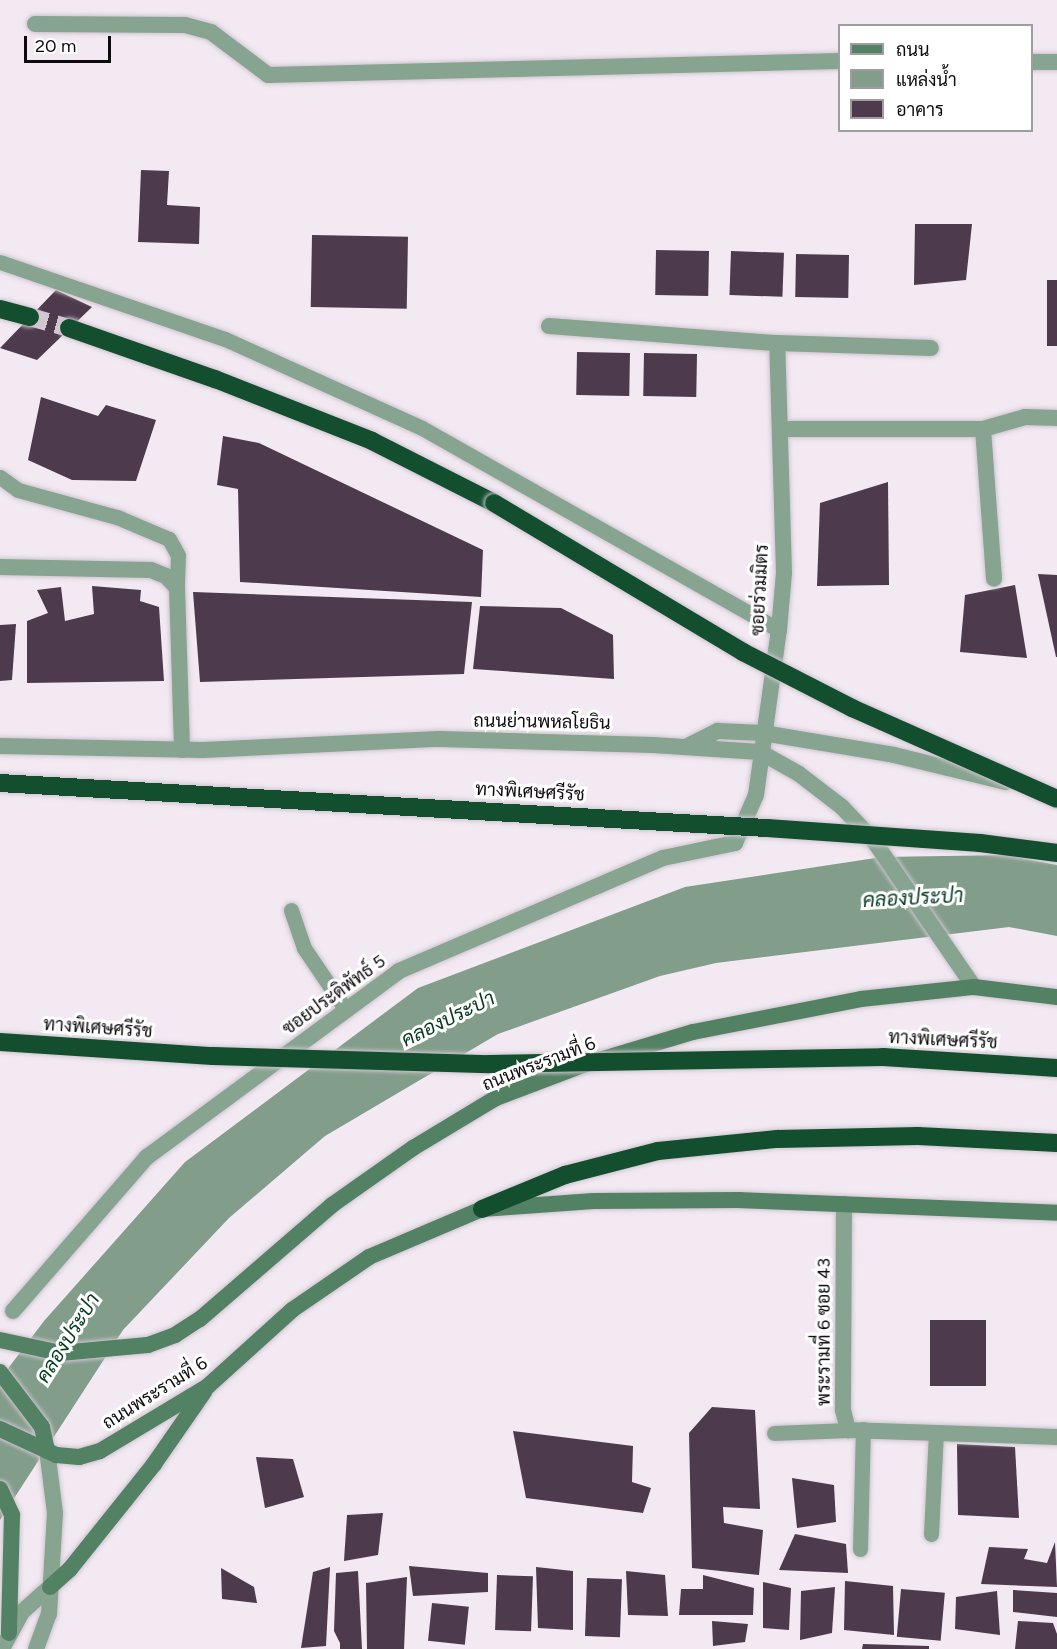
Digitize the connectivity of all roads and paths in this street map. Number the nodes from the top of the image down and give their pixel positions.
1 (35, 24) dead end
2 (838, 61) edge
3 (1033, 62) edge
4 (1057, 62) edge
5 (0, 262) edge
6 (0, 309) edge
7 (30, 316) tunnel mouth
8 (549, 326) dead end
9 (69, 328) tunnel mouth
10 (777, 343) junction
11 (932, 348) dead end
12 (1057, 418) edge
13 (780, 429) junction
14 (983, 429) junction
15 (0, 477) edge
16 (0, 567) edge
17 (994, 579) dead end
18 (177, 588) junction
19 (779, 630) junction
20 (763, 733) junction
21 (0, 746) edge
22 (686, 747) junction
23 (182, 750) junction
24 (760, 752) junction
25 (0, 783) edge
26 (1057, 798) edge
27 (1057, 853) edge
28 (291, 910) dead end
29 (974, 987) junction
30 (1057, 997) edge
31 (346, 1010) junction
32 (0, 1042) edge
33 (1057, 1068) edge
34 (1057, 1143) edge
35 (844, 1204) junction
36 (482, 1209) junction
37 (1057, 1213) edge
38 (13, 1311) dead end
39 (0, 1341) edge
40 (0, 1372) edge
41 (208, 1386) junction
42 (0, 1429) edge
43 (855, 1429) junction
44 (936, 1432) junction
45 (774, 1433) dead end
46 (1057, 1437) edge
47 (47, 1450) junction
48 (0, 1489) edge
49 (931, 1534) dead end
50 (860, 1549) dead end
51 (70, 1569) junction
52 (50, 1587) junction
53 (49, 1614) junction
54 (9, 1633) junction
55 (2, 1649) edge
56 (36, 1649) edge

1 - 2 street
3 - 4 street
5 - 19 lane
6 - 7 highway
8 - 10 street
9 - 26 highway, bridge
10 - 11 street
10 - 13 street, ซอยร่วมมิตร
12 - 14 street
13 - 14 street
13 - 19 street, ซอยร่วมมิตร
14 - 17 street
15 - 18 lane
16 - 18 street
18 - 23 street
19 - 20 street, ซอยร่วมมิตร
20 - 22 street
20 - 24 street, ซอยร่วมมิตร
20 - 26 street
21 - 23 street, ถนนย่านพหลโยธิน
22 - 23 street, ถนนย่านพหลโยธิน
22 - 24 street, ถนนย่านพหลโยธิน
24 - 29 street, ถนนย่านพหลโยธิน
24 - 31 street, ซอยประดิพัทธ์ 5
25 - 27 highway, ทางพิเศษศรีรัช, bridge
28 - 31 lane
29 - 30 main road, ถนนพระรามที่ 6
29 - 39 main road, ถนนพระรามที่ 6
31 - 38 street, ซอยประดิพัทธ์ 5
32 - 33 highway, ทางพิเศษศรีรัช, bridge
34 - 36 highway
35 - 36 main road, ถนนพระรามที่ 6
35 - 37 main road, ถนนพระรามที่ 6
35 - 43 street, พระรามที่ 6 ซอย 43
36 - 41 main road, ถนนพระรามที่ 6
40 - 47 main road
41 - 47 main road, ถนนพระรามที่ 6
41 - 51 main road
42 - 47 main road, ถนนพระรามที่ 6
43 - 44 street
43 - 45 lane
43 - 50 lane
44 - 46 street
44 - 49 lane
47 - 52 street
48 - 54 main road
51 - 52 main road
51 - 53 street
52 - 53 street
52 - 54 street
53 - 56 street
54 - 55 street

